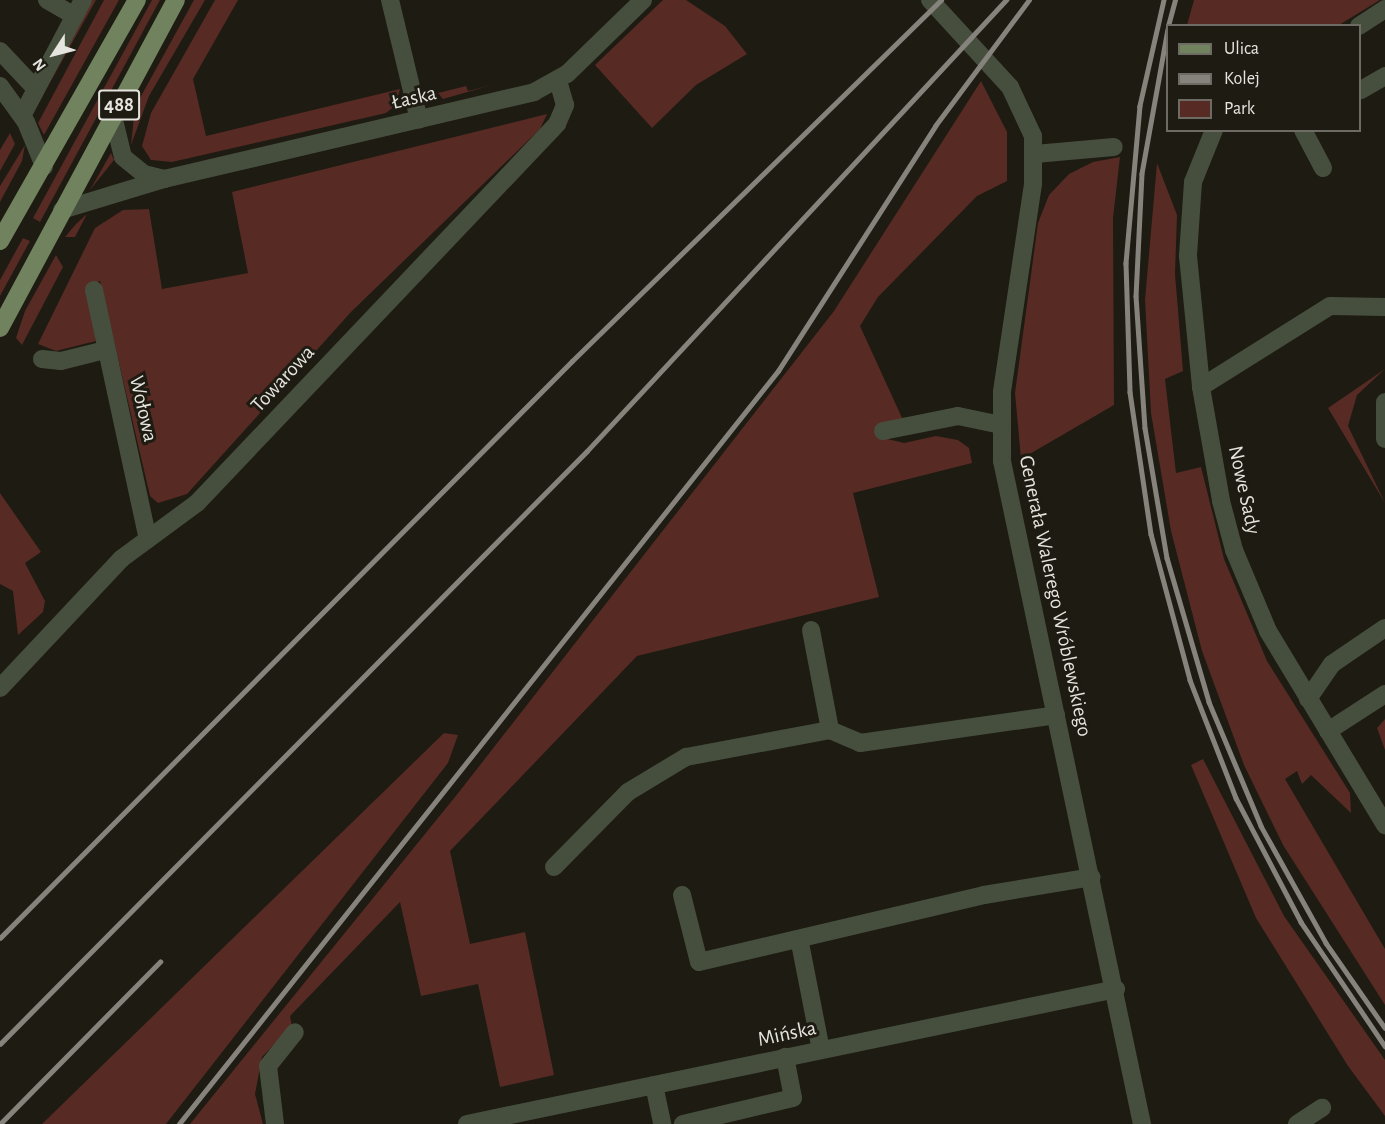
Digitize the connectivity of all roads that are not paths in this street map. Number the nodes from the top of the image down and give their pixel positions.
1 (137, 0) edge
2 (176, 0) edge
3 (390, 0) edge
4 (643, 0) edge
5 (930, 0) edge
6 (66, 5) edge
7 (1385, 9) edge
8 (1361, 25) edge
9 (0, 51) edge
10 (1385, 76) edge
11 (558, 80) junction
12 (0, 86) edge
13 (34, 87) junction
14 (1361, 88) edge
15 (22, 116) junction
16 (113, 116) junction
17 (419, 120) junction
18 (1213, 132) edge
19 (1304, 132) edge
20 (1114, 147) dead end
21 (1035, 154) junction
22 (44, 166) junction
23 (1323, 168) dead end
24 (164, 179) junction
25 (62, 210) junction
26 (0, 241) edge
27 (94, 290) dead end
28 (1385, 307) edge
29 (0, 328) edge
30 (105, 350) junction
31 (42, 358) dead end
32 (1201, 387) junction
33 (1385, 402) edge
34 (1001, 425) junction
35 (883, 431) dead end
36 (1385, 440) edge
37 (148, 539) junction
38 (1385, 628) edge
39 (811, 630) dead end
40 (0, 688) edge
41 (1385, 694) edge
42 (1308, 699) junction
43 (1056, 715) junction
44 (830, 730) junction
45 (1328, 731) junction
46 (1385, 825) edge
47 (554, 867) dead end
48 (1091, 877) junction
49 (682, 895) dead end
50 (800, 943) junction
51 (1116, 988) junction
52 (295, 1032) dead end
53 (821, 1050) junction
54 (785, 1057) junction
55 (654, 1085) junction
56 (1322, 1108) dead end
57 (275, 1124) edge
58 (467, 1124) edge
59 (662, 1124) edge
60 (683, 1124) edge
61 (1142, 1124) edge
62 (1297, 1124) edge

1 - 22 main road, 488
2 - 16 main road, 488
3 - 17 street
4 - 11 street, Łaska
5 - 21 street, Generała Walerego Wróblewskiego
6 - 13 street
7 - 8 street
9 - 13 street
10 - 14 street
11 - 17 street, Łaska
11 - 37 street, Towarowa
12 - 15 street
13 - 15 street
15 - 22 street
16 - 24 street
16 - 25 main road, 488
17 - 24 street, Łaska
18 - 32 street, Nowe Sady
19 - 23 street
20 - 21 street
21 - 34 street, Generała Walerego Wróblewskiego
22 - 26 main road, 488
24 - 25 street, Łaska
25 - 29 main road, 488
27 - 30 street, Wołowa
28 - 32 street
30 - 31 street
30 - 37 street, Wołowa
32 - 42 street, Nowe Sady
33 - 36 street
34 - 35 street
34 - 43 street, Generała Walerego Wróblewskiego
37 - 40 street, Towarowa
38 - 42 street
39 - 44 street
41 - 45 street
42 - 45 street, Nowe Sady
43 - 44 street
43 - 48 street, Generała Walerego Wróblewskiego
44 - 47 street
45 - 46 street, Nowe Sady
48 - 50 street
48 - 51 street, Generała Walerego Wróblewskiego
49 - 50 street
50 - 53 street
51 - 53 street, Mińska
51 - 61 street, Generała Walerego Wróblewskiego
52 - 57 street
53 - 54 street, Mińska
54 - 55 street, Mińska
54 - 60 street
55 - 58 street, Mińska
55 - 59 street
56 - 62 street

